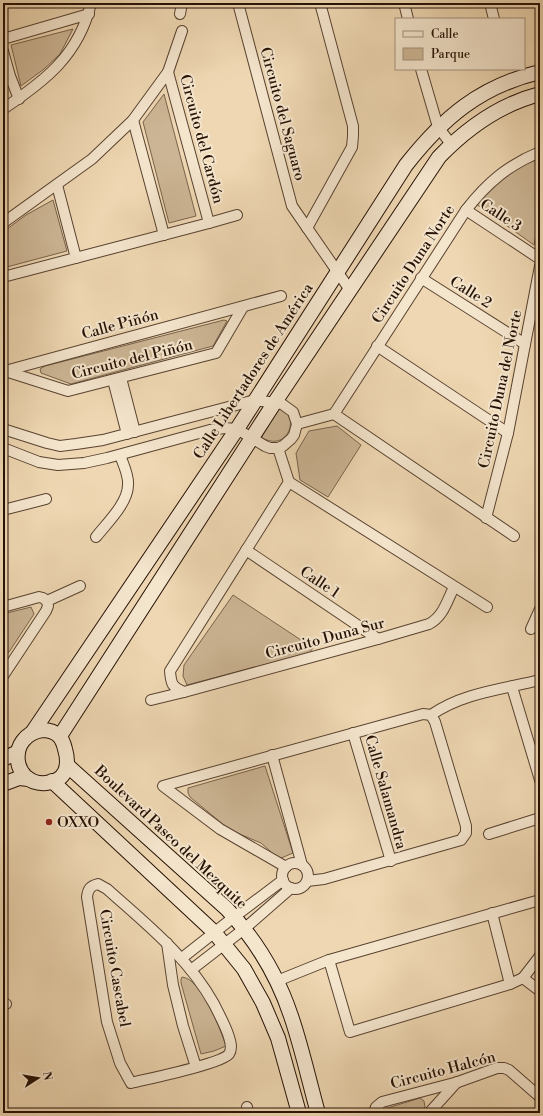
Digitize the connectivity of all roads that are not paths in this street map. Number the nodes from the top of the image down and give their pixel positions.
1 (91, 3) edge
2 (182, 3) edge
3 (238, 3) edge
4 (320, 3) edge
5 (404, 3) edge
6 (490, 3) edge
7 (89, 14) junction
8 (180, 14) dead end
9 (408, 18) edge
10 (494, 18) edge
11 (182, 31) dead end
12 (3, 39) edge
13 (3, 51) edge
14 (421, 70) edge
15 (168, 72) junction
16 (540, 72) edge
17 (540, 94) edge
18 (18, 99) junction
19 (3, 109) edge
20 (133, 120) junction
21 (438, 127) junction
22 (451, 144) junction
23 (540, 152) edge
24 (57, 185) junction
25 (466, 210) junction
26 (237, 215) dead end
27 (3, 223) edge
28 (209, 223) junction
29 (307, 228) junction
30 (164, 234) junction
31 (76, 258) junction
32 (540, 259) edge
33 (540, 266) edge
34 (337, 272) junction
35 (3, 277) edge
36 (421, 278) junction
37 (350, 290) junction
38 (281, 296) dead end
39 (243, 307) junction
40 (525, 344) junction
41 (377, 346) junction
42 (4, 370) edge
43 (117, 379) junction
44 (255, 400) junction
45 (275, 402) junction
46 (334, 414) junction
47 (298, 424) junction
48 (3, 429) edge
49 (237, 429) junction
50 (136, 432) junction
51 (508, 433) junction
52 (252, 438) junction
53 (103, 440) junction
54 (150, 447) junction
55 (3, 448) edge
56 (278, 448) junction
57 (120, 455) junction
58 (107, 458) junction
59 (289, 482) junction
60 (46, 500) dead end
61 (4, 509) edge
62 (486, 518) junction
63 (514, 536) dead end
64 (96, 537) dead end
65 (246, 550) junction
66 (80, 586) dead end
67 (454, 587) junction
68 (47, 601) junction
69 (3, 607) edge
70 (487, 607) dead end
71 (540, 609) edge
72 (531, 629) dead end
73 (378, 639) junction
74 (4, 673) edge
75 (540, 680) edge
76 (512, 687) junction
77 (184, 692) junction
78 (151, 700) dead end
79 (431, 715) junction
80 (32, 733) junction
81 (353, 733) junction
82 (60, 736) junction
83 (18, 752) junction
84 (272, 755) junction
85 (3, 759) edge
86 (68, 766) junction
87 (29, 779) junction
88 (540, 780) edge
89 (52, 781) junction
90 (3, 784) edge
91 (540, 818) edge
92 (489, 834) dead end
93 (391, 861) junction
94 (302, 865) junction
95 (286, 867) junction
96 (283, 880) junction
97 (307, 881) junction
98 (291, 888) junction
99 (540, 900) edge
100 (492, 914) junction
101 (234, 917) junction
102 (244, 929) junction
103 (214, 932) junction
104 (167, 943) junction
105 (224, 944) junction
106 (540, 956) edge
107 (182, 958) junction
108 (329, 960) junction
109 (191, 970) junction
110 (523, 978) junction
111 (277, 981) junction
112 (510, 984) junction
113 (540, 991) edge
114 (196, 1067) junction
115 (458, 1082) junction
116 (540, 1097) edge
117 (299, 1113) edge
118 (318, 1113) edge
119 (374, 1113) edge
120 (429, 1113) edge

1 - 7 street
2 - 8 street
3 - 29 street, Circuito del Saguaro
4 - 29 street, Circuito del Saguaro
5 - 9 street
6 - 10 street
7 - 12 street
7 - 18 street
11 - 15 street
13 - 18 street
14 - 21 street
15 - 20 street, Circuito del Cardón
15 - 28 street, Circuito del Cardón
16 - 21 street, Calle Libertadores de América
17 - 22 street
18 - 19 street
20 - 24 street, Circuito del Cardón
20 - 30 street
21 - 22 street
21 - 34 street, Calle Libertadores de América
22 - 37 street
23 - 25 street, Circuito Duna Norte
24 - 27 street, Circuito del Cardón
24 - 31 street
25 - 32 street, Calle 3
25 - 36 street, Circuito Duna Norte
26 - 28 street, Circuito del Cardón
28 - 30 street, Circuito del Cardón
29 - 34 street, Circuito del Saguaro
30 - 31 street, Circuito del Cardón
31 - 35 street, Circuito del Cardón
33 - 40 street, Circuito Duna del Norte
34 - 37 street, Circuito del Saguaro
34 - 44 street, Calle Libertadores de América
36 - 40 street, Calle 2
36 - 41 street, Circuito Duna Norte
37 - 45 street
38 - 39 street, Calle Piñón
39 - 42 street, Calle Piñón
39 - 43 street, Circuito del Piñón
40 - 51 street, Circuito Duna del Norte
41 - 46 street, Circuito Duna Norte
41 - 51 street
42 - 43 street, Circuito del Piñón
43 - 50 street
44 - 45 street
44 - 49 street, Calle Libertadores de América
44 - 50 street
45 - 47 street
45 - 52 street
46 - 47 street
46 - 62 street
47 - 56 street
48 - 53 street
49 - 52 street
49 - 54 street
49 - 80 street, Calle Libertadores de América
50 - 53 street
50 - 54 street
51 - 62 street, Circuito Duna del Norte
52 - 56 street
52 - 82 street
53 - 58 street
54 - 57 street
55 - 58 street
56 - 59 street
57 - 58 street
57 - 64 street
59 - 65 street
59 - 67 street
60 - 61 street
62 - 63 street
65 - 73 street, Calle 1
65 - 77 street
66 - 68 street
67 - 70 street
67 - 73 street, Circuito Duna Sur
68 - 69 street
68 - 74 street
71 - 72 street
73 - 77 street, Circuito Duna Sur
75 - 76 street
76 - 79 street
76 - 88 street
77 - 78 street, Circuito Duna Sur
79 - 81 street
79 - 93 street
80 - 82 street
80 - 83 street
81 - 84 street
81 - 93 street, Calle Salamandra
82 - 86 street
83 - 85 street
83 - 87 street
84 - 94 street
84 - 95 street
86 - 89 street
86 - 101 street, Boulevard Paseo del Mezquite
87 - 89 street
87 - 90 street
89 - 103 street
91 - 92 street
93 - 97 street
94 - 95 street
94 - 97 street
95 - 96 street
96 - 98 street
96 - 101 street
97 - 98 street
98 - 102 street
99 - 100 street
100 - 108 street
100 - 112 street
101 - 102 street, Boulevard Paseo del Mezquite
101 - 103 street
102 - 105 street
102 - 111 street, Boulevard Paseo del Mezquite
103 - 105 street
103 - 107 street
104 - 107 street, Circuito Cascabel
104 - 114 street
104 - 114 street, Circuito Cascabel
105 - 109 street
105 - 117 street
106 - 110 street
107 - 109 street, Circuito Cascabel
108 - 111 street
108 - 112 street
109 - 114 street, Circuito Cascabel
110 - 112 street
110 - 113 street
111 - 118 street, Boulevard Paseo del Mezquite
115 - 116 street, Circuito Halcón
115 - 119 street, Circuito Halcón
115 - 120 street

